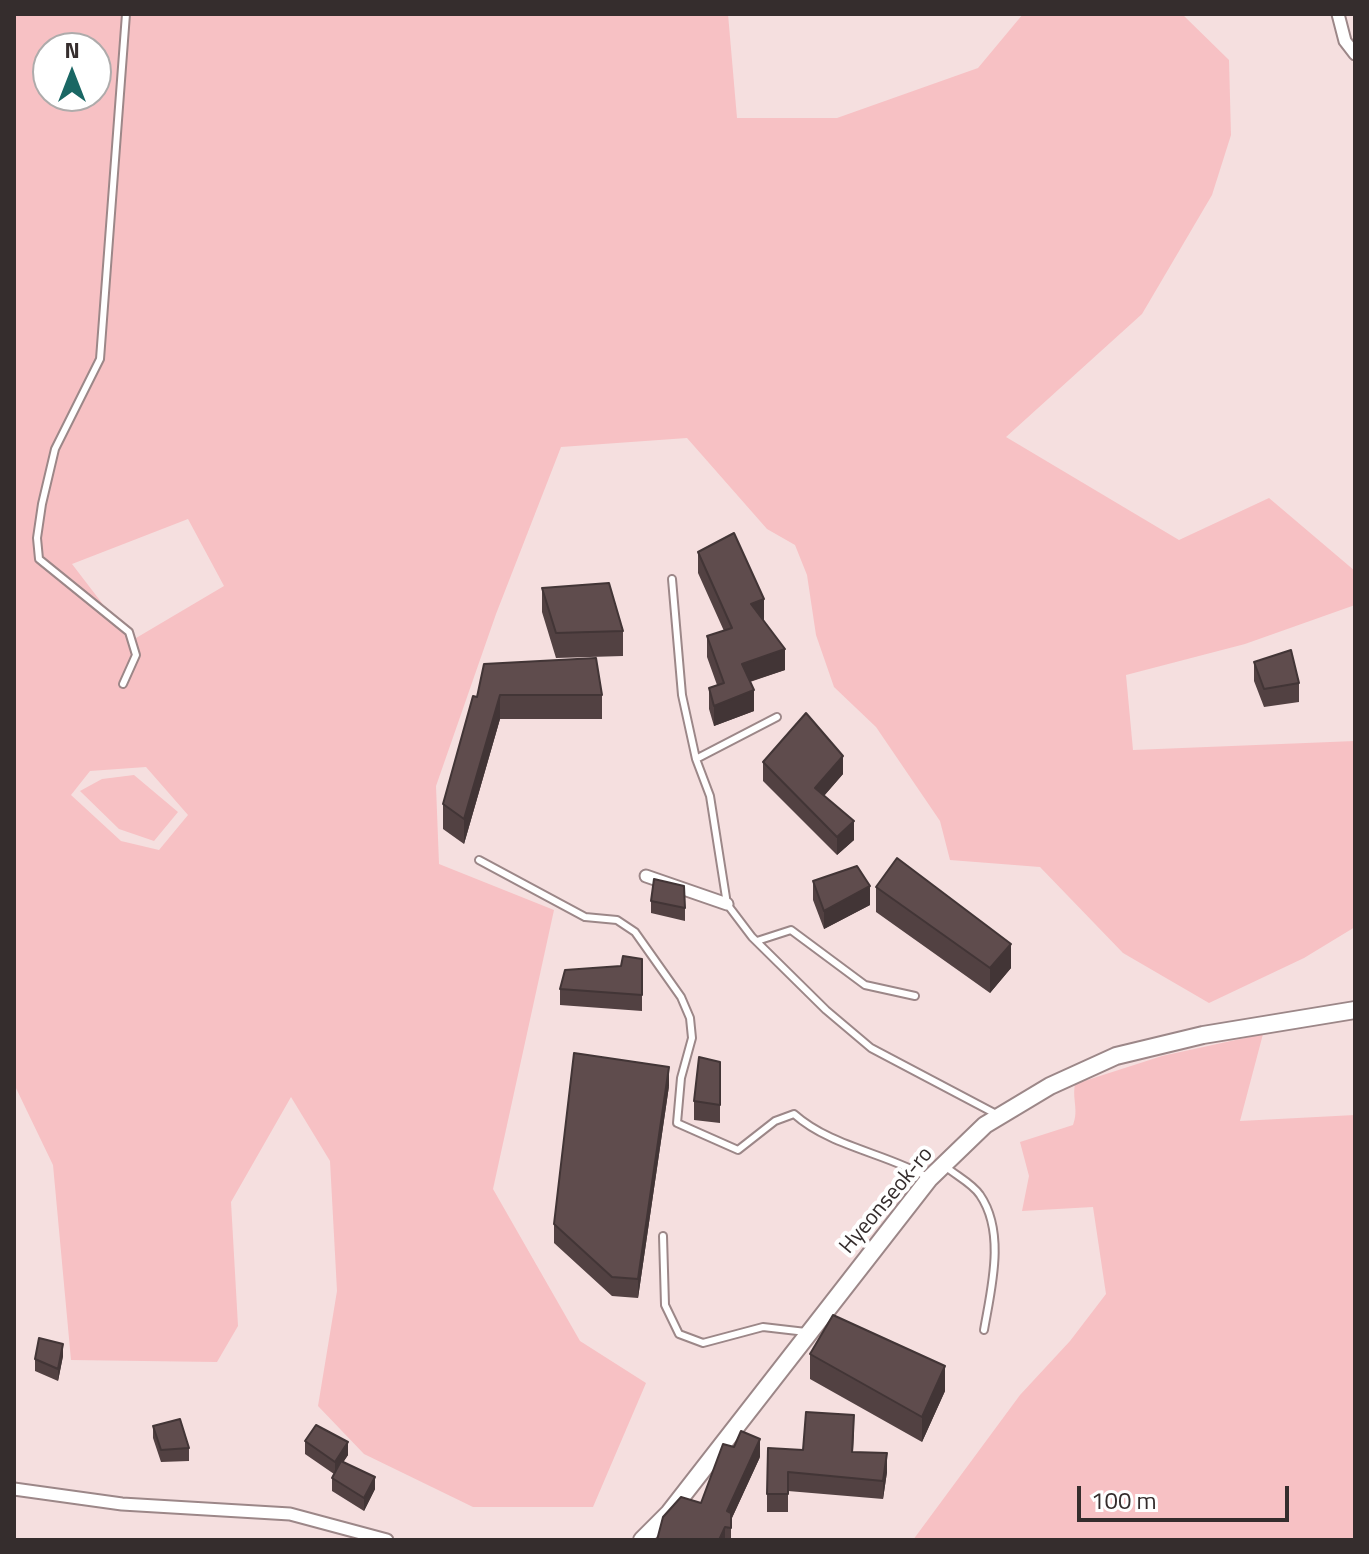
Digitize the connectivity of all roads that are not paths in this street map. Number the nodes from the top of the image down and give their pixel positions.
1 (126, 14) edge
2 (1338, 14) edge
3 (1355, 54) edge
4 (672, 579) dead end
5 (123, 684) dead end
6 (777, 717) dead end
7 (696, 759) junction
8 (479, 860) dead end
9 (646, 876) dead end
10 (727, 904) junction
11 (757, 941) junction
12 (915, 996) dead end
13 (1355, 1010) edge
14 (1000, 1116) junction
15 (943, 1165) junction
16 (929, 1179) junction
17 (663, 1236) dead end
18 (984, 1330) dead end
19 (810, 1332) junction
20 (14, 1489) edge
21 (387, 1540) edge
22 (642, 1540) edge

1 - 5 lane
2 - 3 street
4 - 7 lane
6 - 7 lane
7 - 10 lane
8 - 16 lane
9 - 10 street
10 - 11 lane
11 - 12 lane
11 - 14 lane
13 - 14 street, Hyeonseok-ro
14 - 15 street, Hyeonseok-ro
15 - 16 street, Hyeonseok-ro
15 - 18 lane
16 - 19 street, Hyeonseok-ro
17 - 19 lane
19 - 22 street, Hyeonseok-ro
20 - 21 street

